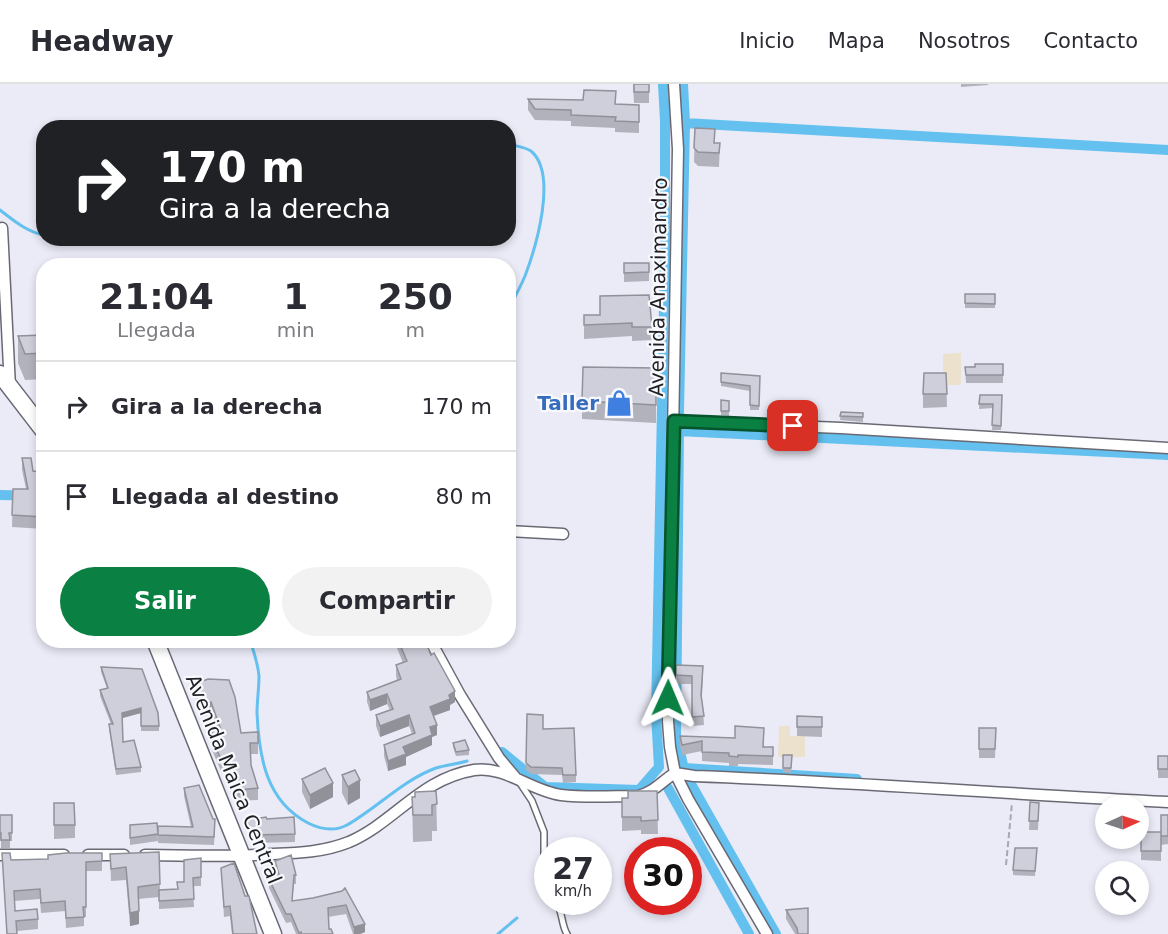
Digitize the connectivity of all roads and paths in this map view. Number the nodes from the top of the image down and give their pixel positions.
1 (674, 84) edge
2 (2, 228) dead end
3 (0, 374) edge
4 (10, 387) junction
5 (36, 421) edge
6 (674, 421) junction
7 (1168, 448) edge
8 (516, 531) edge
9 (563, 534) dead end
10 (158, 648) edge
11 (434, 648) edge
12 (675, 773) junction
13 (518, 780) junction
14 (1013, 795) junction
15 (1168, 802) edge
16 (544, 837) edge
17 (0, 855) edge
18 (243, 856) junction
19 (1006, 865) dead end
20 (562, 915) edge
21 (273, 934) edge
22 (567, 934) edge
23 (767, 934) edge

1 - 6 street, Avenida Anaximandro
2 - 4 street
3 - 4 street
4 - 5 street
6 - 7 street
6 - 12 street, Avenida Anaximandro
8 - 9 street
10 - 18 street, Avenida Maica Central
11 - 13 street
12 - 13 street
12 - 14 street
12 - 23 street, Avenida Anaximandro
13 - 16 lane
13 - 18 street
14 - 15 street
14 - 19 path
17 - 18 street
18 - 21 street, Avenida Maica Central
20 - 22 lane

